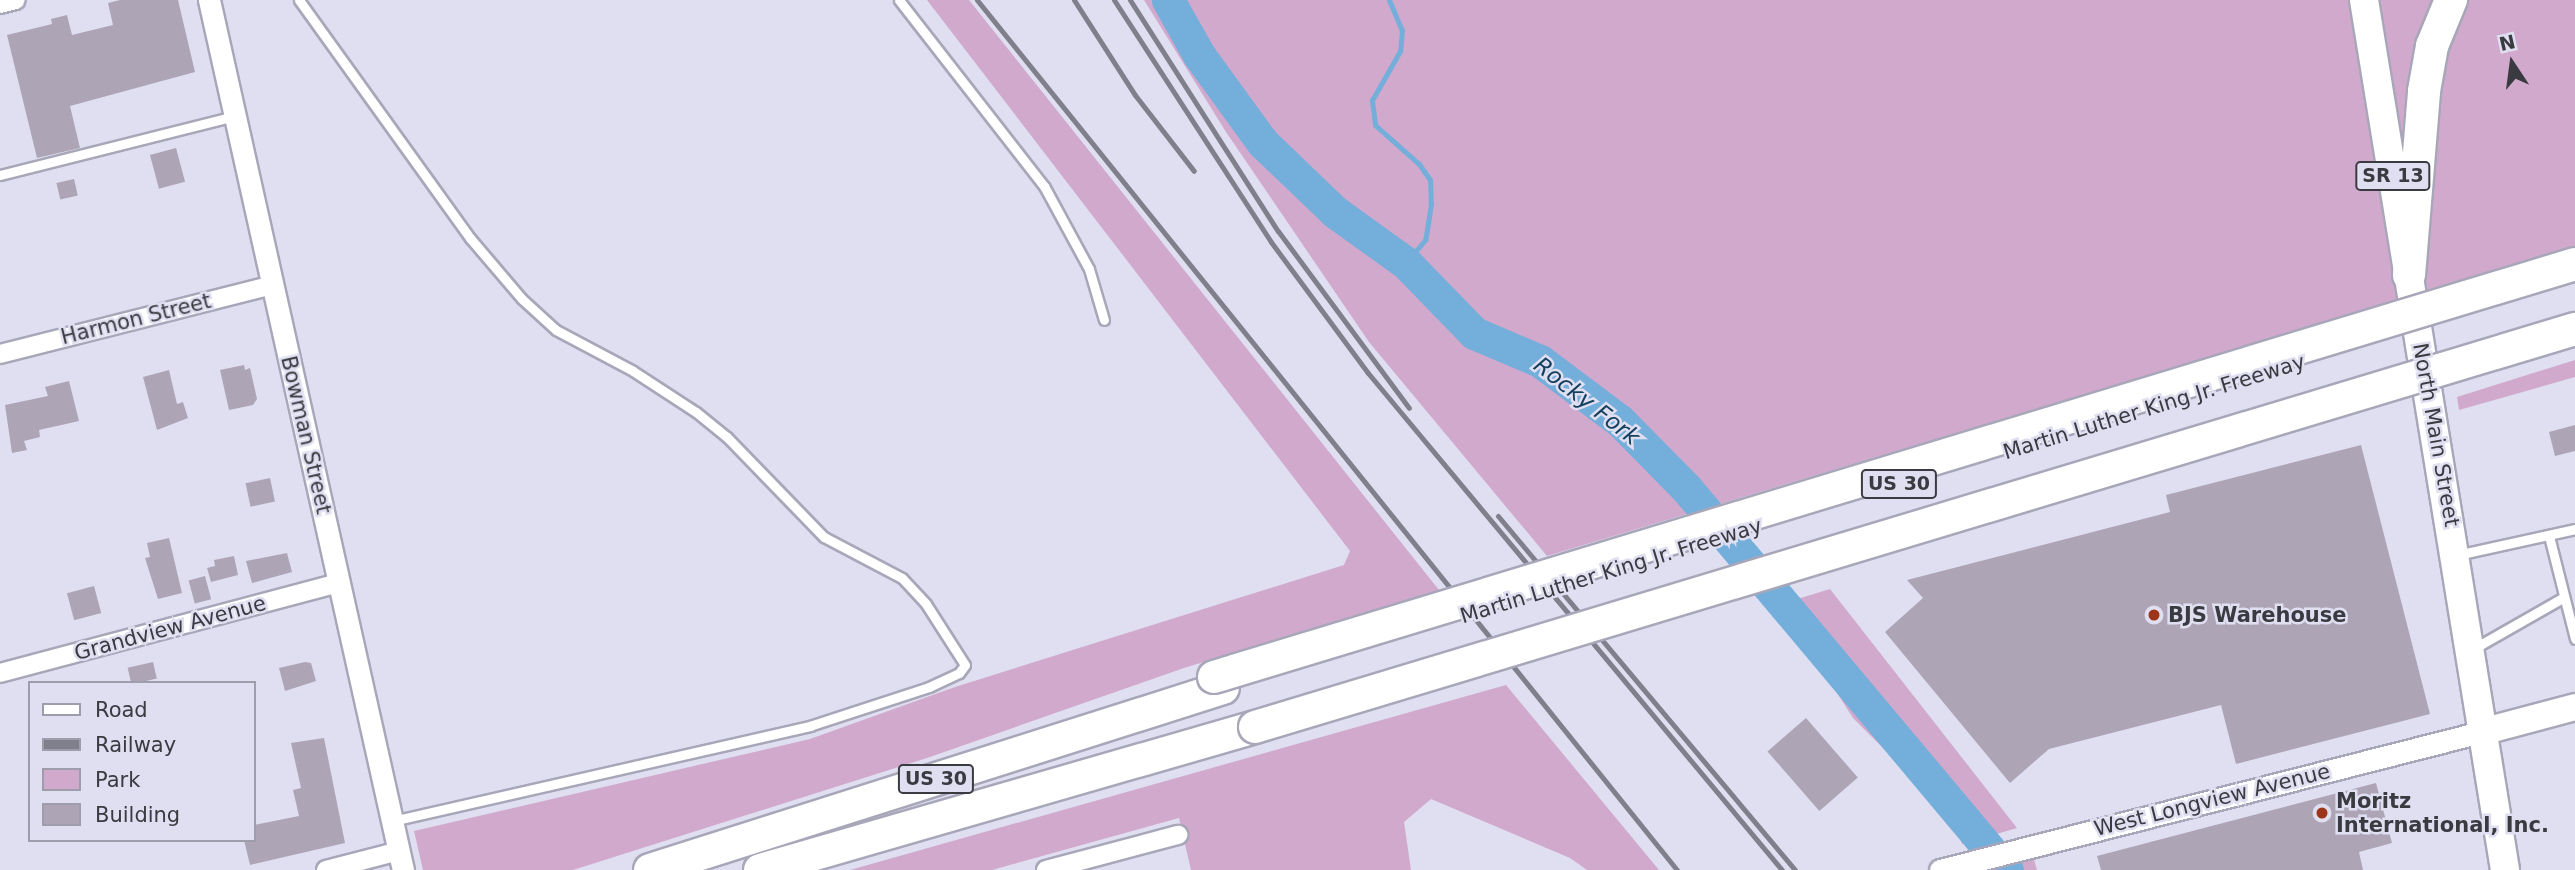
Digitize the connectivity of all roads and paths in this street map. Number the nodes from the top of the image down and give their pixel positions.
1 (16, 0) edge
2 (209, 0) edge
3 (299, 0) edge
4 (899, 0) edge
5 (2364, 0) edge
6 (2451, 0) edge
7 (0, 4) edge
8 (235, 116) junction
9 (0, 175) edge
10 (2575, 264) edge
11 (2409, 275) junction
12 (2575, 279) edge
13 (272, 285) junction
14 (1104, 320) dead end
15 (2575, 329) edge
16 (2575, 345) edge
17 (0, 354) edge
18 (2575, 529) edge
19 (2549, 536) junction
20 (2456, 555) junction
21 (339, 583) junction
22 (2564, 597) junction
23 (2575, 639) edge
24 (2472, 650) junction
25 (0, 673) edge
26 (1219, 683) junction
27 (2575, 707) edge
28 (2485, 731) junction
29 (1261, 734) junction
30 (393, 821) junction
31 (1178, 835) dead end
32 (401, 861) edge
33 (1069, 867) edge
34 (326, 870) edge
35 (650, 870) edge
36 (760, 870) edge
37 (1046, 870) edge
38 (1940, 870) edge
39 (2504, 870) edge

1 - 7 street
2 - 8 street, Bowman Street
3 - 30 lane
4 - 14 lane
5 - 11 highway, North Main Street / SR 13
6 - 11 highway
8 - 9 lane
8 - 13 street, Bowman Street
10 - 26 highway, bridge
11 - 20 highway, North Main Street / SR 13
12 - 26 highway, Martin Luther King Jr. Freeway / US 30
13 - 17 street, Harmon Street
13 - 21 street, Bowman Street
15 - 29 highway, US 30, bridge
16 - 29 highway
18 - 19 lane
19 - 20 lane
19 - 22 lane
20 - 24 highway, North Main Street / SR 13
21 - 25 street, Grandview Avenue
21 - 30 street, Bowman Street
22 - 23 lane
22 - 24 lane
24 - 28 highway, North Main Street / SR 13
26 - 35 highway, Martin Luther King Jr. Freeway / US 30
27 - 28 main road
28 - 38 street, West Longview Avenue
28 - 39 highway, North Main Street / SR 13
29 - 36 highway, US 30
30 - 32 street, Bowman Street
31 - 33 street
32 - 34 street
33 - 37 street

